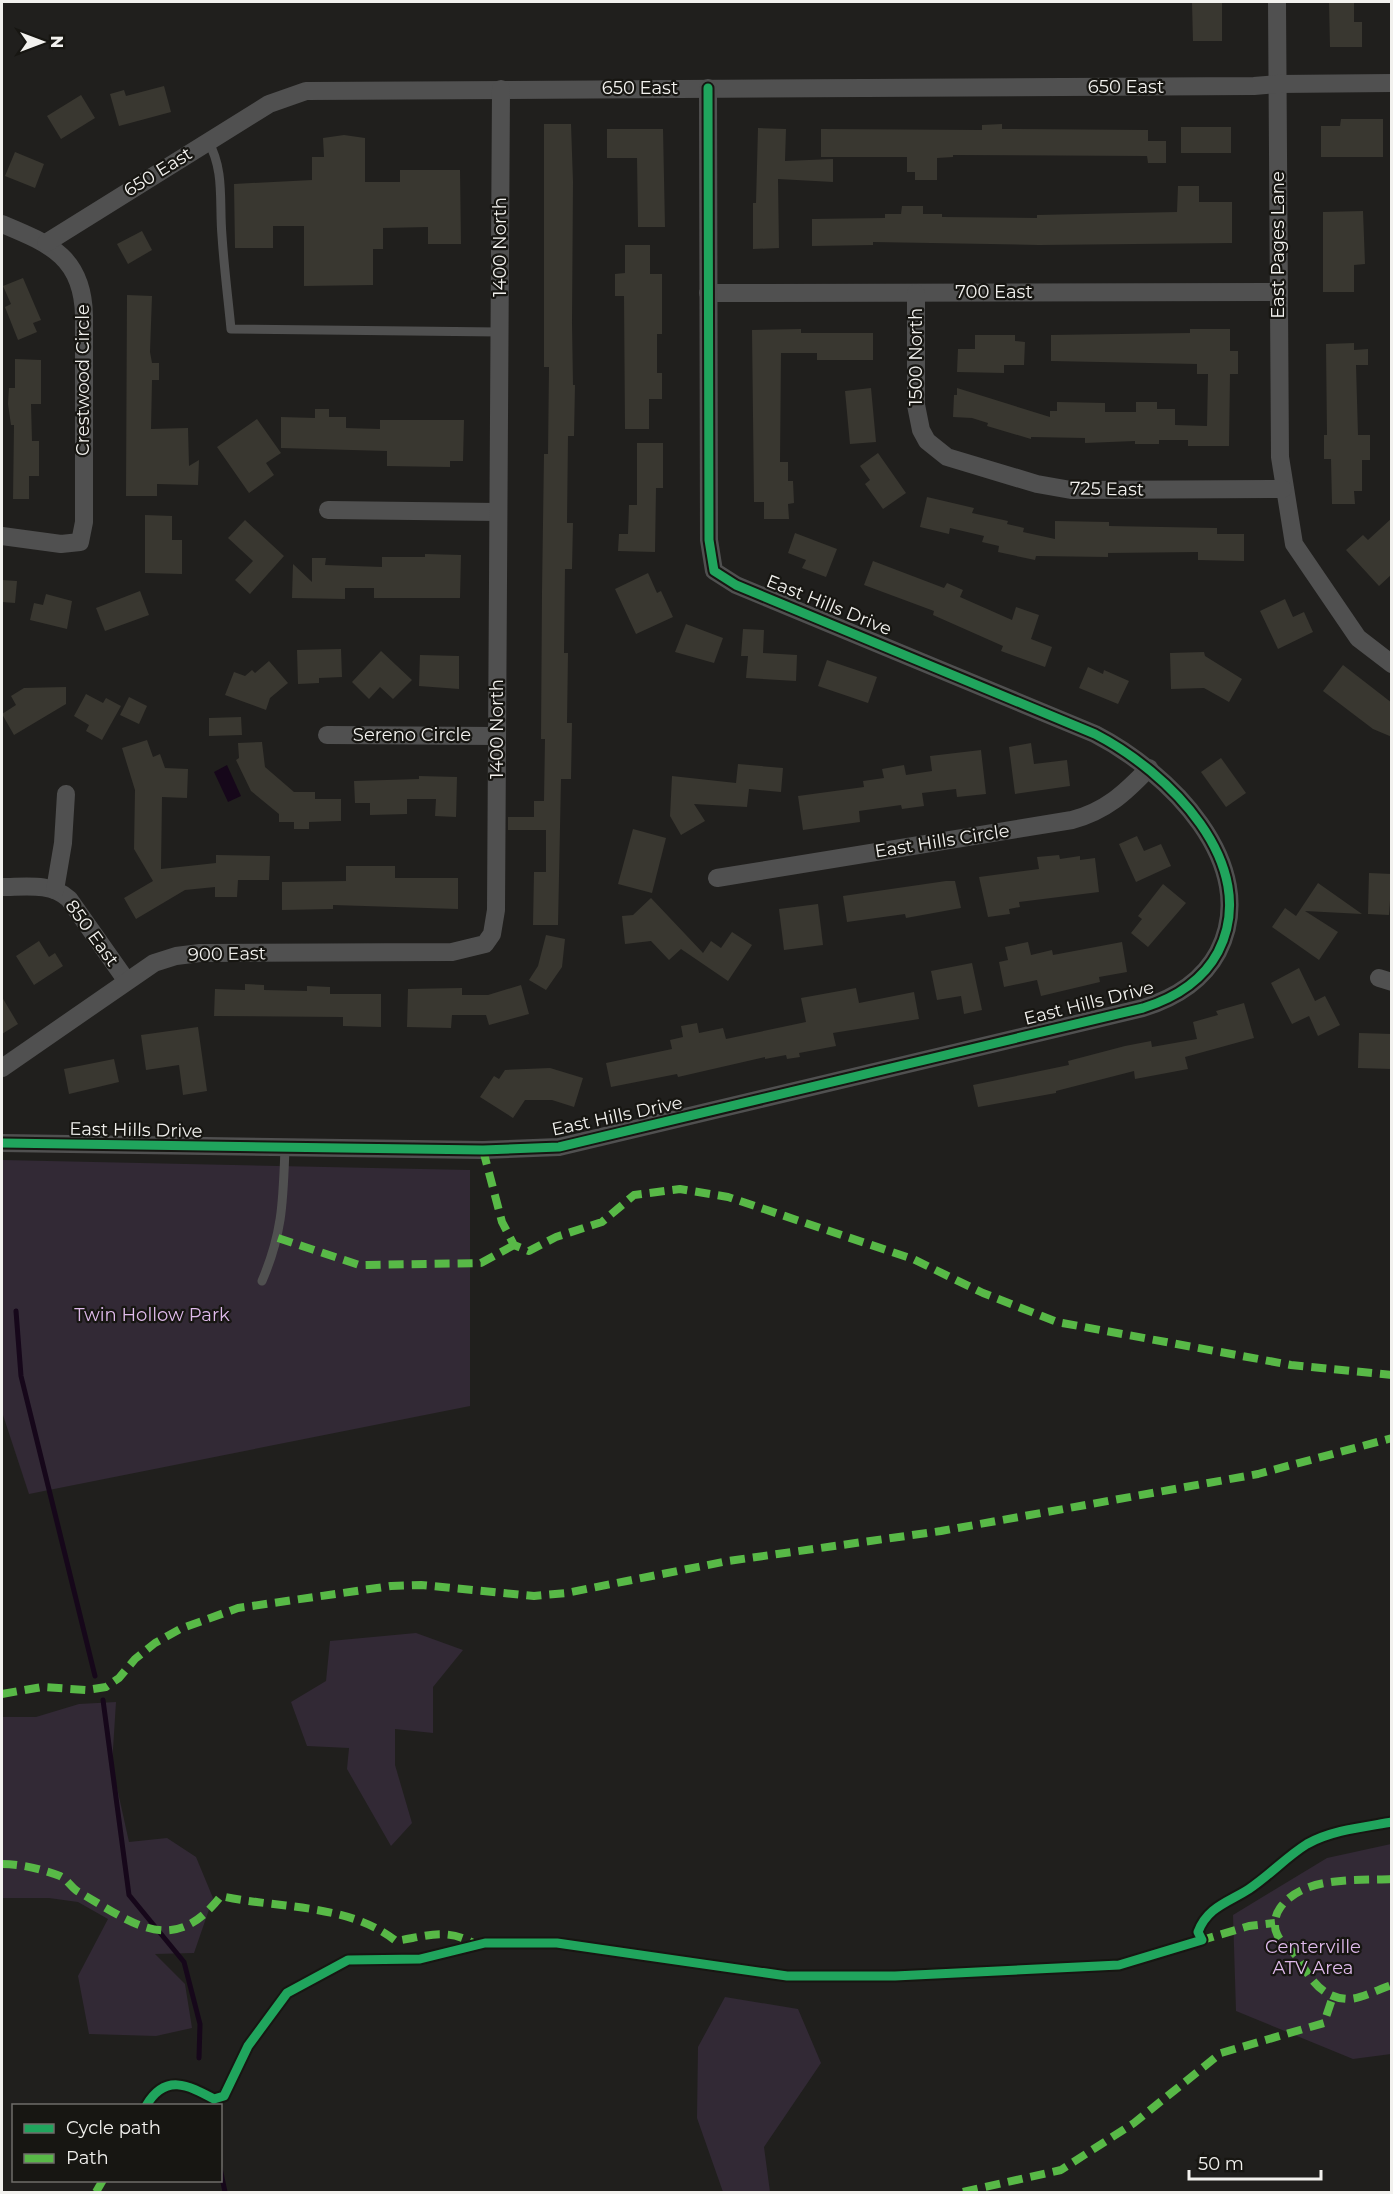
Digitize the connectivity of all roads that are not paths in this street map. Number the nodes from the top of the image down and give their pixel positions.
1 (1277, 2) edge
2 (1392, 83) edge
3 (1277, 84) junction
4 (708, 88) junction
5 (501, 89) junction
6 (208, 141) junction
7 (2, 224) edge
8 (46, 243) junction
9 (1279, 292) junction
10 (708, 293) junction
11 (916, 293) junction
12 (499, 332) junction
13 (937, 450) joint
14 (1283, 489) junction
15 (328, 510) dead end
16 (498, 512) junction
17 (2, 536) edge
18 (1392, 664) edge
19 (327, 735) dead end
20 (497, 736) junction
21 (1149, 768) junction
22 (66, 794) dead end
23 (717, 878) dead end
24 (2, 887) edge
25 (55, 890) junction
26 (485, 944) joint
27 (126, 980) junction
28 (2, 1068) edge
29 (2, 1143) edge
30 (285, 1148) junction
31 (262, 1281) dead end

1 - 3 street, East Pages Lane
2 - 3 street, 650 East
3 - 4 street, 650 East
3 - 9 street, East Pages Lane
4 - 5 street, 650 East
4 - 10 street, East Hills Drive
5 - 6 street, 650 East
5 - 12 street, 1400 North
6 - 8 street, 650 East
6 - 12 lane
7 - 8 street, Crestwood Circle
8 - 17 street, Crestwood Circle
9 - 11 street, 700 East
9 - 14 street, East Pages Lane
10 - 11 street, 700 East
10 - 21 street, East Hills Drive
11 - 13 street, 1500 North
12 - 16 street, 1400 North
13 - 14 street, 725 East
14 - 18 street, East Pages Lane
15 - 16 street
16 - 20 street, 1400 North
19 - 20 street, Sereno Circle
20 - 26 street, 1400 North
21 - 23 street, East Hills Circle
21 - 30 street, East Hills Drive
22 - 25 street, 850 East
24 - 25 street, 850 East
25 - 27 street, 850 East
26 - 27 street, 900 East
27 - 28 street, 900 East
29 - 30 street, East Hills Drive
30 - 31 lane

